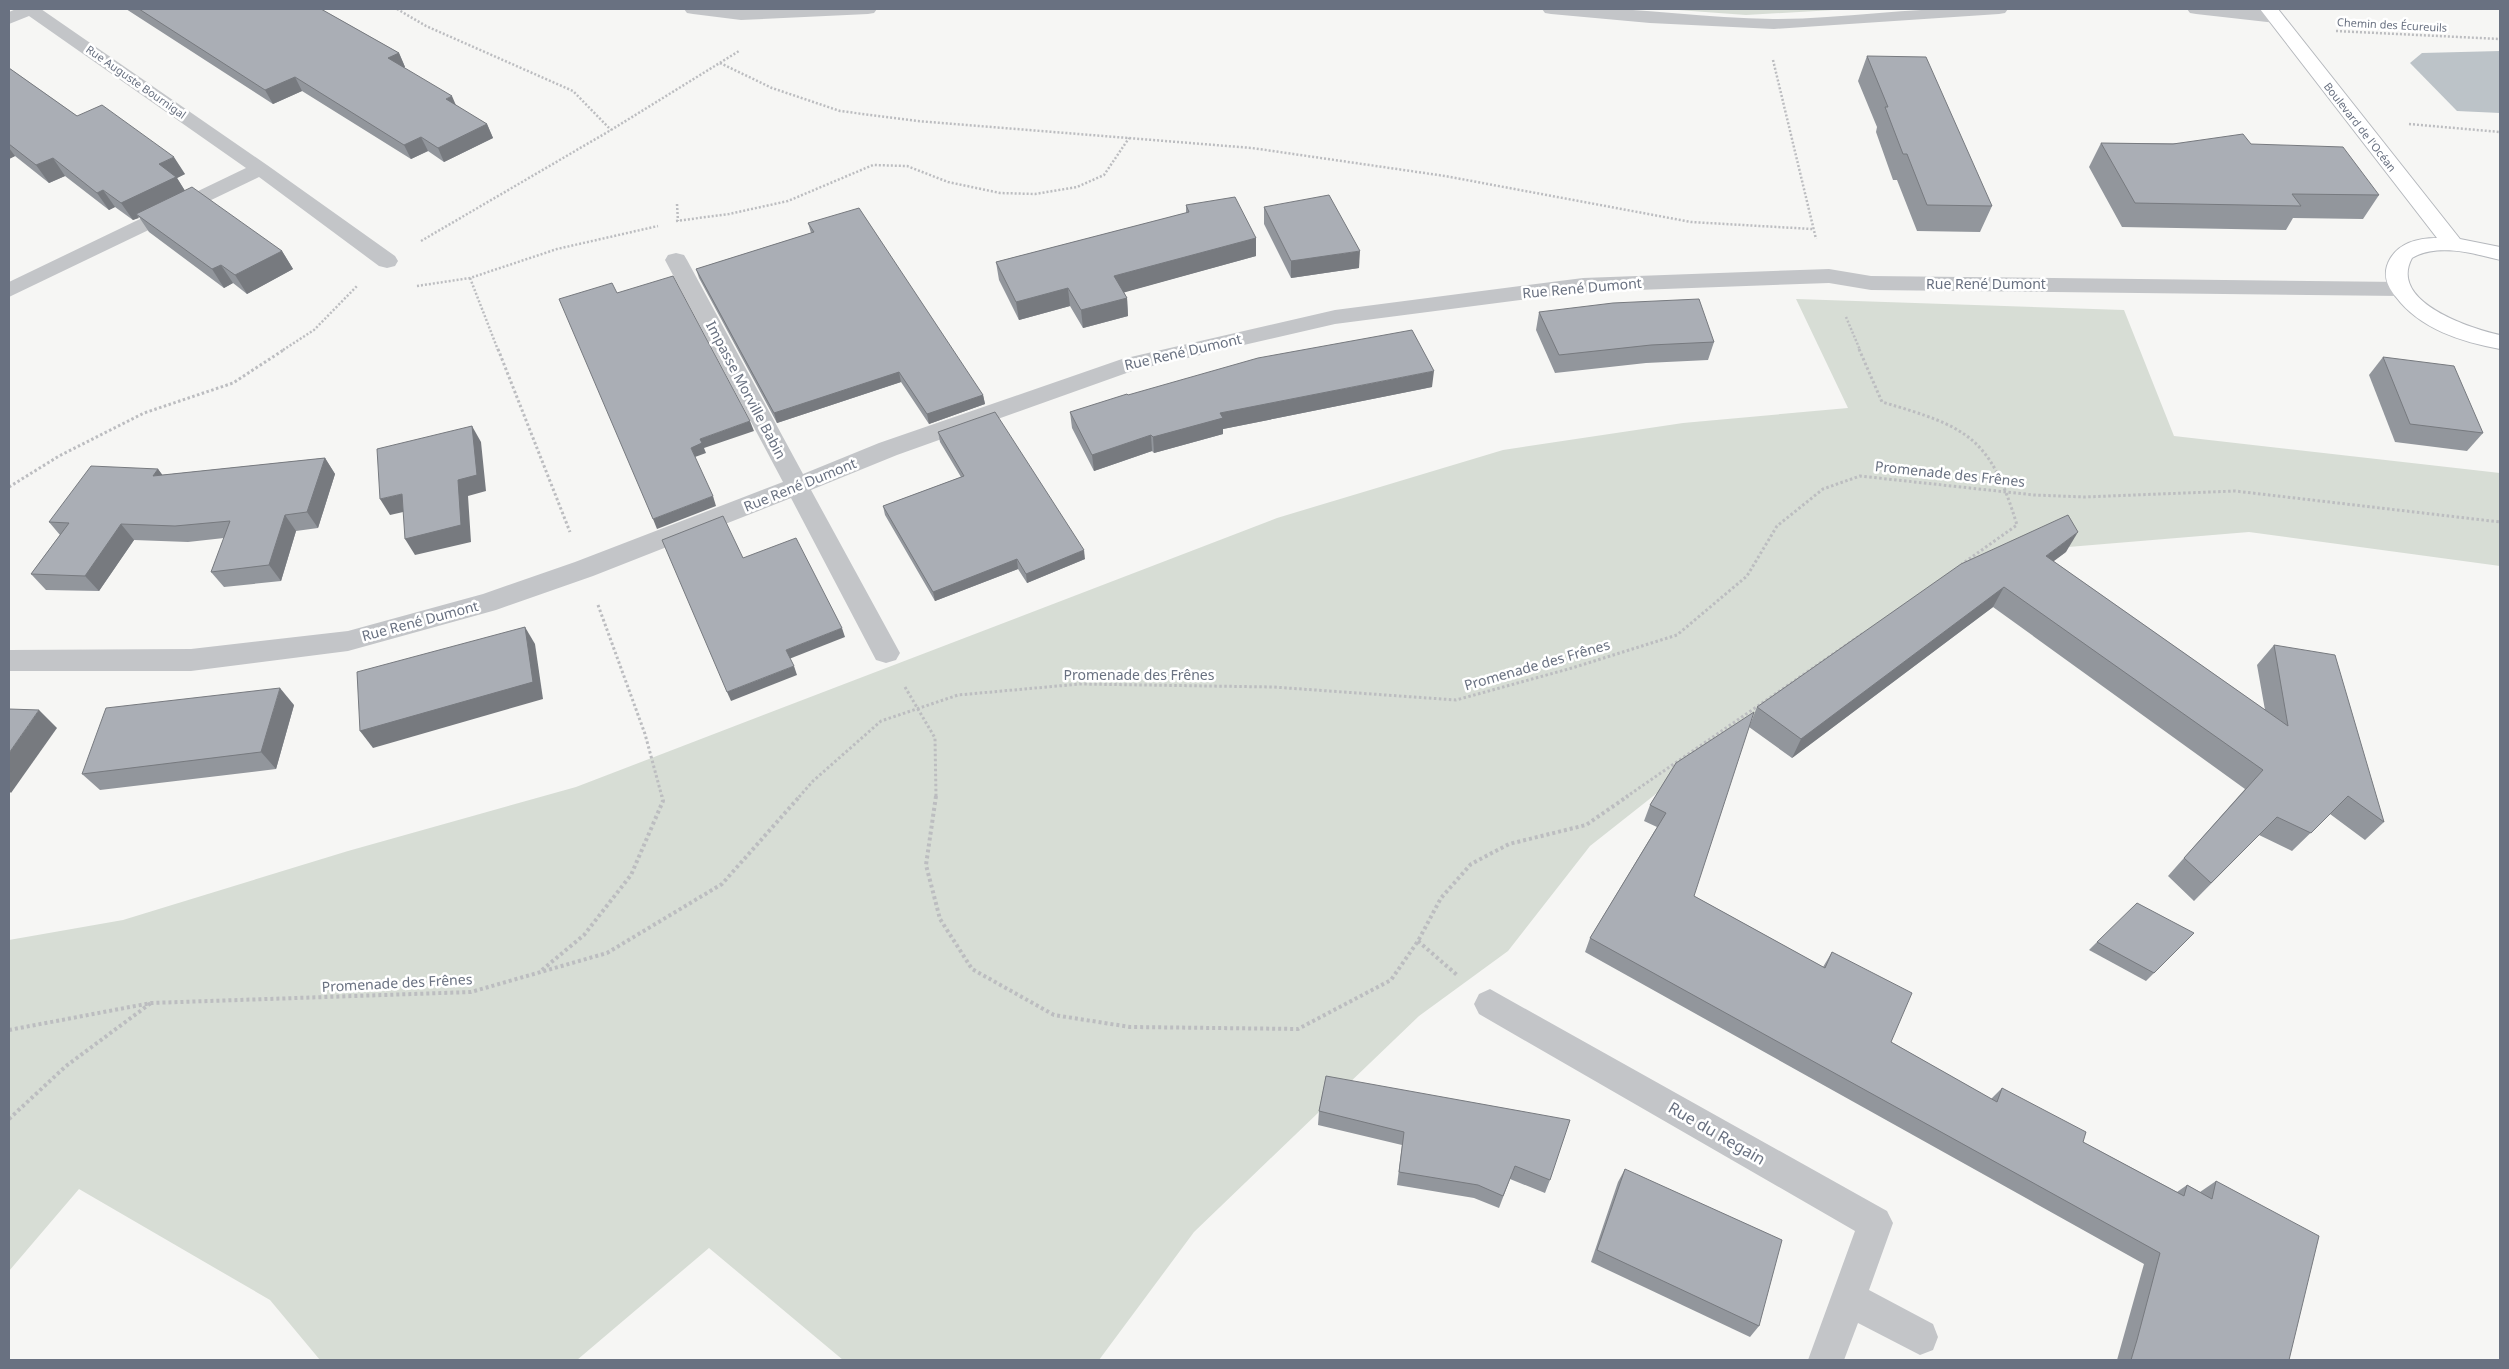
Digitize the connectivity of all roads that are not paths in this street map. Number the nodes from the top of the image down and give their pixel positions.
1 (693, 9) edge
2 (868, 9) edge
3 (1551, 9) edge
4 (1999, 9) edge
5 (2196, 9) edge
6 (9, 19) edge
7 (2276, 19) edge
8 (260, 169) junction
9 (2452, 243) junction
10 (2500, 253) edge
11 (676, 260) dead end
12 (387, 261) road end
13 (2401, 289) junction
14 (9, 290) edge
15 (2500, 342) edge
16 (798, 486) junction
17 (886, 653) road end
18 (9, 661) edge
19 (1490, 1004) road end
20 (1848, 1298) junction
21 (1920, 1338) dead end
22 (1826, 1360) edge

1 - 2 street
3 - 4 street
5 - 7 street
6 - 8 street, Rue Auguste Bournigal
7 - 9 main road, Boulevard de l'Océan
8 - 12 street, Rue Auguste Bournigal
8 - 14 street
9 - 10 main road
9 - 13 main road
11 - 16 street, Impasse Morville Babin
13 - 15 main road
13 - 16 street, Rue René Dumont
16 - 17 street, Impasse Morville Babin
16 - 18 street, Rue René Dumont
19 - 20 street, Rue du Regain
20 - 21 street
20 - 22 street, Rue du Regain

